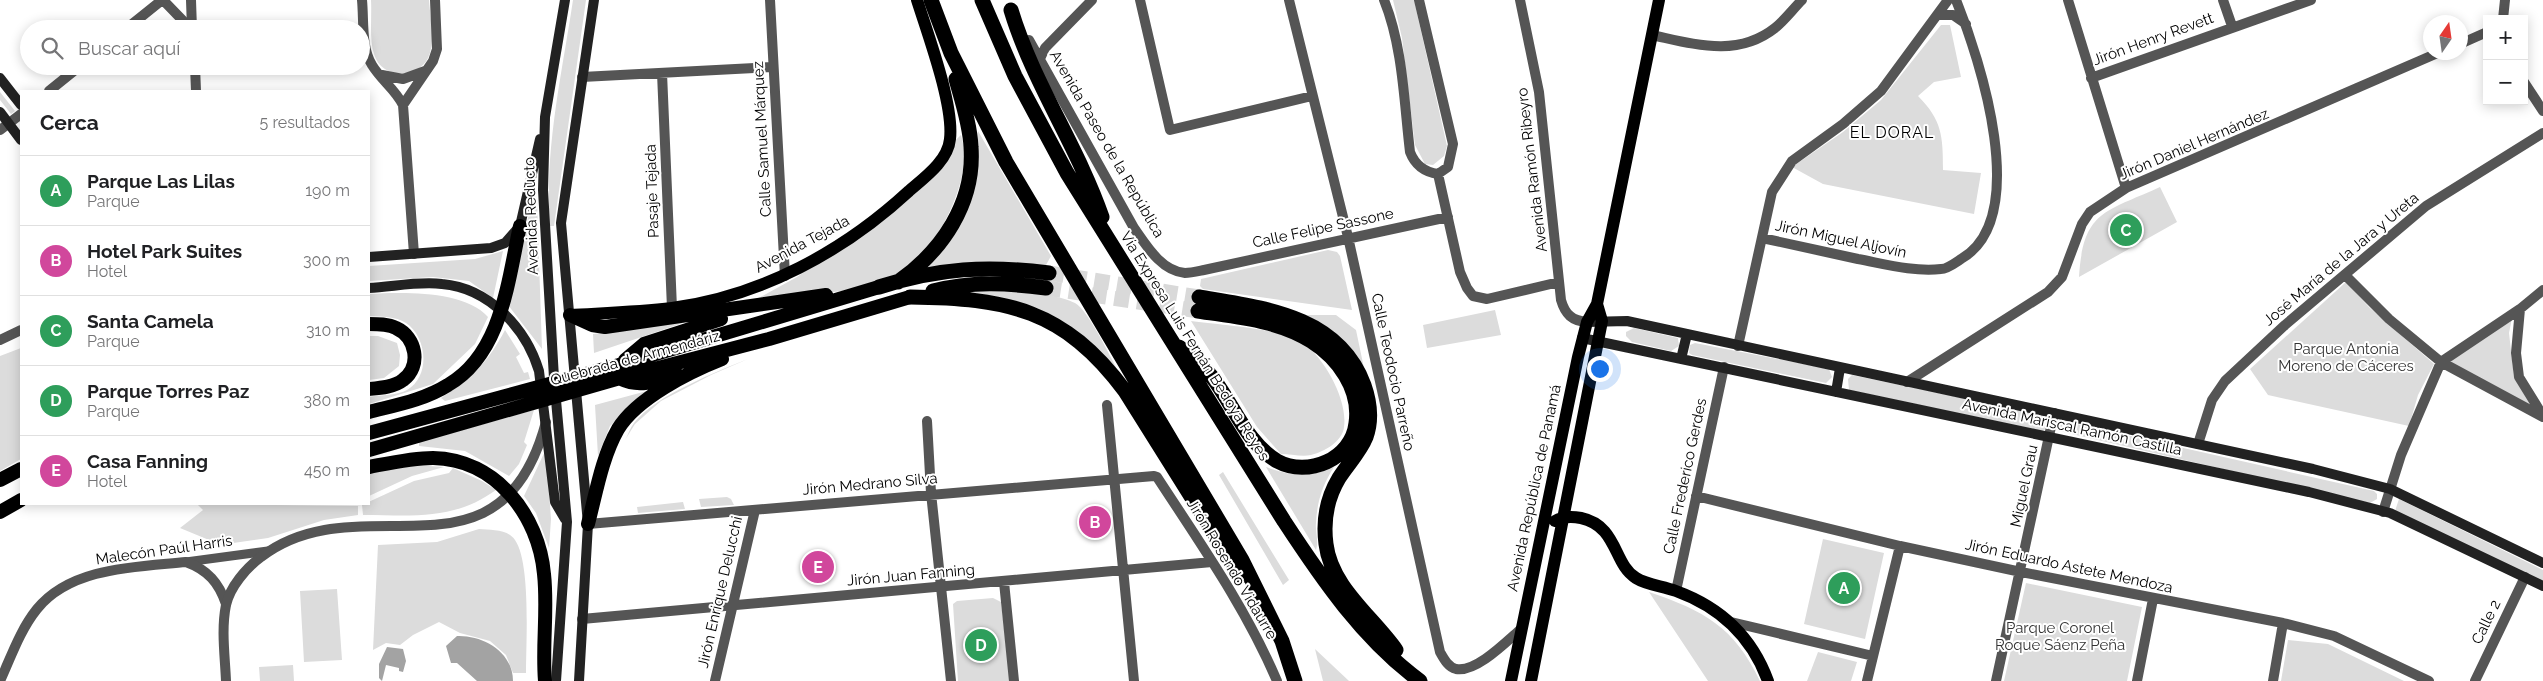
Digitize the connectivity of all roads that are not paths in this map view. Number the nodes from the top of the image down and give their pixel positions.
1 (162, 0) edge
2 (191, 0) edge
3 (362, 0) edge
4 (435, 0) edge
5 (565, 0) edge
6 (594, 0) edge
7 (770, 0) edge
8 (917, 0) edge
9 (931, 0) edge
10 (982, 0) edge
11 (1092, 0) edge
12 (1140, 0) edge
13 (1289, 0) edge
14 (1384, 0) edge
15 (1419, 0) edge
16 (1520, 0) edge
17 (1659, 0) edge
18 (1802, 0) edge
19 (1948, 0) edge
20 (1956, 0) edge
21 (2068, 0) edge
22 (2223, 0) edge
23 (2310, 0) edge
24 (2505, 0) edge
25 (1008, 5) edge
26 (1938, 15) junction
27 (2503, 15) edge
28 (137, 20) edge
29 (182, 20) edge
30 (191, 20) edge
31 (364, 20) edge
32 (1966, 25) junction
33 (2232, 26) junction
34 (2483, 34) edge
35 (1652, 35) junction
36 (2468, 40) edge
37 (1048, 44) junction
38 (1032, 46) junction
39 (951, 53) junction
40 (2423, 59) edge
41 (370, 61) edge
42 (1039, 61) junction
43 (772, 67) junction
44 (428, 68) junction
45 (662, 73) junction
46 (69, 75) edge
47 (195, 75) edge
48 (381, 75) junction
49 (1037, 77) junction
50 (0, 78) edge
51 (582, 78) junction
52 (2091, 78) junction
53 (2528, 88) edge
54 (50, 90) edge
55 (196, 90) edge
56 (1312, 96) junction
57 (20, 104) edge
58 (402, 105) junction
59 (2543, 111) edge
60 (0, 112) edge
61 (20, 115) edge
62 (545, 117) junction
63 (9, 123) junction
64 (0, 130) edge
65 (2543, 133) edge
66 (20, 139) edge
67 (1438, 174) junction
68 (2126, 188) junction
69 (1448, 217) junction
70 (520, 226) junction
71 (1348, 237) junction
72 (1762, 238) junction
73 (1113, 249) junction
74 (414, 254) junction
75 (370, 257) edge
76 (1204, 270) joint
77 (2344, 275) junction
78 (785, 276) junction
79 (898, 282) junction
80 (1559, 282) junction
81 (879, 287) junction
82 (370, 288) edge
83 (2543, 290) edge
84 (910, 297) junction
85 (1597, 304) junction
86 (672, 308) junction
87 (2520, 309) junction
88 (570, 315) junction
89 (1602, 321) junction
90 (1587, 322) junction
91 (370, 324) edge
92 (20, 330) edge
93 (1687, 334) junction
94 (1169, 338) junction
95 (1582, 338) junction
96 (770, 339) junction
97 (0, 340) edge
98 (1598, 342) junction
99 (1738, 346) junction
100 (1681, 359) junction
101 (2441, 362) junction
102 (708, 364) junction
103 (1724, 367) junction
104 (1840, 368) junction
105 (620, 372) junction
106 (1907, 382) junction
107 (370, 389) edge
108 (1836, 392) junction
109 (1108, 405) dead end
110 (370, 412) edge
111 (2054, 413) junction
112 (2543, 417) edge
113 (546, 418) junction
114 (927, 421) dead end
115 (370, 433) edge
116 (2049, 437) junction
117 (2198, 444) junction
118 (370, 450) edge
119 (370, 467) edge
120 (20, 470) edge
121 (1156, 476) joint
122 (1115, 478) junction
123 (0, 480) edge
124 (2390, 489) junction
125 (931, 493) junction
126 (1696, 496) junction
127 (20, 501) edge
128 (755, 510) junction
129 (0, 512) edge
130 (2383, 512) junction
131 (1562, 517) junction
132 (567, 522) junction
133 (588, 524) junction
134 (1542, 530) junction
135 (1900, 546) junction
136 (268, 551) junction
137 (186, 562) junction
138 (1212, 562) junction
139 (2543, 563) edge
140 (1123, 571) junction
141 (2021, 572) junction
142 (2525, 577) junction
143 (1004, 582) junction
144 (2543, 586) edge
145 (942, 587) junction
146 (1676, 591) junction
147 (2153, 599) junction
148 (226, 604) junction
149 (731, 607) junction
150 (582, 619) junction
151 (1731, 622) junction
152 (2283, 623) junction
153 (1522, 629) junction
154 (1282, 641) junction
155 (1873, 656) junction
156 (1417, 679) edge
157 (0, 681) edge
158 (226, 681) edge
159 (545, 681) edge
160 (556, 681) edge
161 (578, 681) edge
162 (715, 681) edge
163 (951, 681) edge
164 (1014, 681) edge
165 (1134, 681) edge
166 (1278, 681) edge
167 (1295, 681) edge
168 (1511, 681) edge
169 (1531, 681) edge
170 (1768, 681) edge
171 (1867, 681) edge
172 (1996, 681) edge
173 (2137, 681) edge
174 (2272, 681) edge
175 (2429, 681) edge
176 (2475, 681) edge

1 - 28 street
1 - 29 street
2 - 30 street
3 - 31 street
4 - 44 street
5 - 62 main road, Avenida Reducto
6 - 51 main road, Avenida Reducto
7 - 43 street, Calle Samuel Márquez
8 - 78 main road, Avenida Tejada
9 - 39 highway
10 - 73 highway, Vía Expresa Luis Fernán Bedoya Reyes
11 - 37 street
12 - 56 street
13 - 56 street, Calle Teodocio Parreño
14 - 67 street
15 - 67 street
16 - 80 street, Avenida Ramón Ribeyro
17 - 35 main road, Avenida República de Panamá
18 - 35 street
19 - 26 street
20 - 32 street, Jirón Miguel Aljovín
21 - 52 street
22 - 33 street
23 - 33 street, Jirón Henry Revett
24 - 27 street
25 - 38 street, Avenida Paseo de la República
25 - 49 highway
26 - 32 street
26 - 72 street
32 - 72 street, Jirón Miguel Aljovín
33 - 52 street, Jirón Henry Revett
34 - 36 street
35 - 85 main road, Avenida República de Panamá
37 - 38 street
37 - 42 street
38 - 42 street, Avenida Paseo de la República
39 - 79 highway
39 - 154 highway
40 - 68 street, Jirón Daniel Hernández
41 - 48 street
42 - 49 highway
42 - 76 street, Avenida Paseo de la República
43 - 45 street
43 - 78 street, Calle Samuel Márquez
44 - 48 street
44 - 58 street
45 - 51 street
45 - 86 street, Pasaje Tejada
46 - 54 street
47 - 55 street
48 - 58 street
49 - 73 highway
50 - 57 main road
51 - 88 main road, Avenida Reducto
52 - 68 street
53 - 59 street
56 - 71 street, Calle Teodocio Parreño
58 - 74 street
60 - 63 main road
61 - 63 street
62 - 70 main road
62 - 132 main road, Avenida Reducto
63 - 64 street
63 - 66 main road
65 - 77 street, José María de la Jara y Ureta
67 - 69 street
68 - 106 street, Jirón Daniel Hernández
69 - 71 street, Calle Felipe Sassone
69 - 80 street
70 - 74 main road
70 - 110 highway
71 - 76 street, Calle Felipe Sassone
71 - 153 street, Calle Teodocio Parreño
72 - 99 street
73 - 94 highway, Vía Expresa Luis Fernán Bedoya Reyes
74 - 75 main road
77 - 101 street
77 - 117 street, José María de la Jara y Ureta
78 - 86 main road, Avenida Tejada
79 - 81 highway
79 - 84 highway
80 - 90 street, Avenida Ramón Ribeyro
81 - 88 highway
81 - 105 highway, Quebrada de Armendáriz
82 - 113 main road
83 - 87 street
84 - 96 highway, Quebrada de Armendáriz
84 - 154 highway
85 - 89 main road, Avenida República de Panamá
85 - 90 main road, Avenida República de Panamá
86 - 88 main road, Avenida Tejada
87 - 101 street
87 - 112 street
88 - 133 main road, Avenida Reducto
89 - 90 main road, Avenida Mariscal Ramón Castilla
89 - 93 main road, Avenida Mariscal Ramón Castilla
89 - 98 main road, Avenida República de Panamá
90 - 95 main road, Avenida República de Panamá
91 - 107 highway
92 - 97 street
93 - 99 main road, Avenida Mariscal Ramón Castilla
93 - 100 main road
94 - 156 highway, Vía Expresa Luis Fernán Bedoya Reyes
94 - 156 highway
95 - 98 main road, Avenida Mariscal Ramón Castilla
95 - 134 main road, Avenida República de Panamá
96 - 102 highway
96 - 105 highway, Quebrada de Armendáriz
98 - 100 main road, Avenida Mariscal Ramón Castilla
98 - 131 main road, Avenida República de Panamá
99 - 104 main road, Avenida Mariscal Ramón Castilla
100 - 103 main road, Avenida Mariscal Ramón Castilla
101 - 112 street
101 - 124 street
102 - 105 highway
102 - 133 highway
103 - 108 main road, Avenida Mariscal Ramón Castilla
103 - 126 street, Calle Frederico Gerdes
104 - 106 main road, Avenida Mariscal Ramón Castilla
104 - 108 main road
105 - 115 highway, Quebrada de Armendáriz
105 - 118 highway, Quebrada de Armendáriz
106 - 111 main road, Avenida Mariscal Ramón Castilla
108 - 116 main road, Avenida Mariscal Ramón Castilla
109 - 122 street
111 - 116 street, Miguel Grau
111 - 117 main road, Avenida Mariscal Ramón Castilla
113 - 132 main road
113 - 136 street
114 - 125 street
116 - 130 main road, Avenida Mariscal Ramón Castilla
116 - 141 street, Miguel Grau
117 - 124 main road, Avenida Mariscal Ramón Castilla
119 - 159 highway
120 - 123 highway
121 - 122 street, Jirón Medrano Silva
121 - 138 street, Jirón Rosendo Vidaurre
122 - 125 street, Jirón Medrano Silva
122 - 140 street
124 - 130 street
124 - 139 main road, Avenida Mariscal Ramón Castilla
125 - 128 street, Jirón Medrano Silva
125 - 145 street
126 - 135 street, Jirón Eduardo Astete Mendoza
126 - 146 street, Calle Frederico Gerdes
127 - 129 highway
128 - 133 street, Jirón Medrano Silva
128 - 149 street, Jirón Enrique Delucchi
130 - 142 main road, Avenida Mariscal Ramón Castilla
131 - 134 main road
131 - 146 main road
131 - 169 main road, Avenida República de Panamá
132 - 160 main road, Avenida Reducto
133 - 150 main road, Avenida Reducto
134 - 153 main road, Avenida República de Panamá
135 - 141 street, Jirón Eduardo Astete Mendoza
135 - 155 street
136 - 137 street, Malecón Paúl Harris
136 - 148 street
137 - 148 street
137 - 157 street, Malecón Paúl Harris
138 - 140 street, Jirón Juan Fanning
138 - 166 street, Jirón Rosendo Vidaurre
140 - 143 street, Jirón Juan Fanning
140 - 165 street
141 - 147 street, Jirón Eduardo Astete Mendoza
141 - 172 street, Miguel Grau
142 - 144 main road, Avenida Mariscal Ramón Castilla
142 - 176 street, Calle 2
143 - 145 street, Jirón Juan Fanning
143 - 164 street
145 - 149 street, Jirón Juan Fanning
145 - 163 street
146 - 151 main road
147 - 152 street, Jirón Eduardo Astete Mendoza
147 - 173 street
148 - 158 street
149 - 150 street, Jirón Juan Fanning
149 - 162 street, Jirón Enrique Delucchi
150 - 161 main road, Avenida Reducto
151 - 155 street
151 - 170 main road
152 - 174 street
152 - 175 street, Jirón Eduardo Astete Mendoza
153 - 168 main road, Avenida República de Panamá
154 - 167 highway
155 - 171 street

